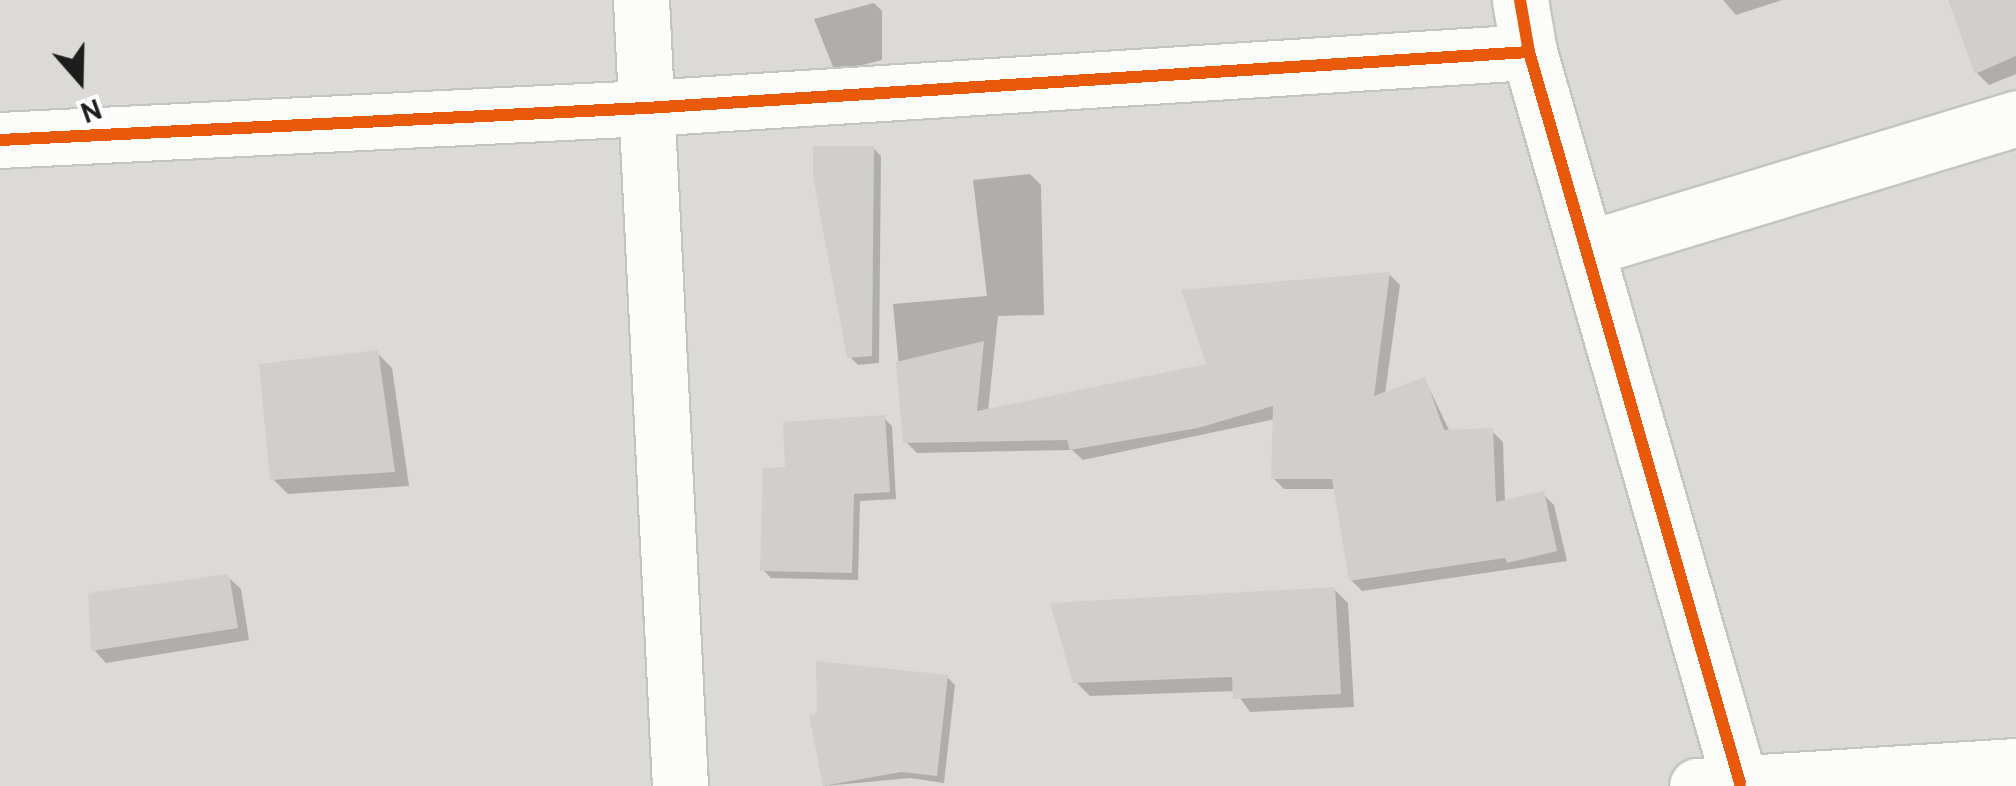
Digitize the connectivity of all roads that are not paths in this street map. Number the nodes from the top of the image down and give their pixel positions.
1 (641, 0) edge
2 (1525, 26) edge
3 (646, 108) junction
4 (2016, 118) edge
5 (0, 140) edge
6 (1586, 249) junction
7 (2016, 766) edge
8 (1718, 785) edge
9 (680, 786) edge

1 - 3 street
2 - 3 street
2 - 6 street
3 - 5 street
3 - 9 street
4 - 6 street
6 - 8 street
7 - 8 street

